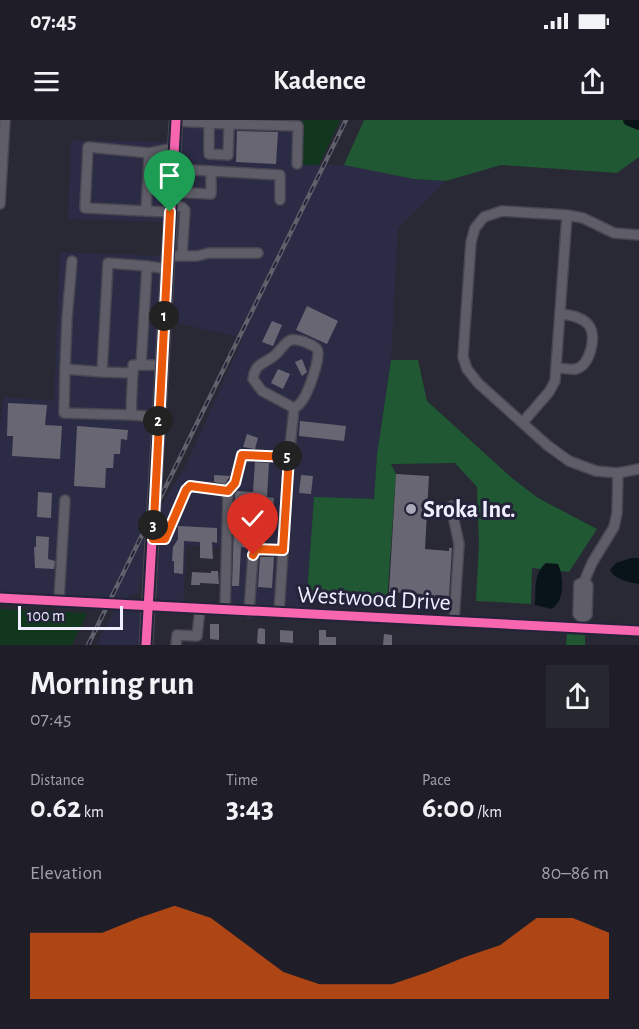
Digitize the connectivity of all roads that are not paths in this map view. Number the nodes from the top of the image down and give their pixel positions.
1 (5, 120) edge
2 (176, 121) edge
3 (209, 124) junction
4 (229, 124) junction
5 (174, 148) junction
6 (149, 153) junction
7 (297, 164) dead end
8 (173, 169) junction
9 (211, 171) junction
10 (171, 192) junction
11 (280, 200) dead end
12 (0, 204) edge
13 (170, 209) junction
14 (146, 212) junction
15 (567, 215) junction
16 (639, 235) edge
17 (258, 253) dead end
18 (168, 256) junction
19 (182, 256) junction
20 (72, 261) dead end
21 (147, 266) junction
22 (167, 269) junction
23 (561, 314) junction
24 (141, 365) junction
25 (162, 365) junction
26 (557, 368) junction
27 (65, 369) junction
28 (102, 372) junction
29 (133, 373) junction
30 (294, 408) junction
31 (131, 415) junction
32 (159, 417) junction
33 (523, 422) junction
34 (289, 457) junction
35 (639, 469) edge
36 (618, 473) junction
37 (228, 491) junction
38 (65, 500) dead end
39 (451, 506) dead end
40 (153, 539) junction
41 (283, 550) junction
42 (0, 598) edge
43 (59, 600) junction
44 (149, 607) junction
45 (200, 609) junction
46 (225, 610) junction
47 (249, 612) junction
48 (279, 613) junction
49 (454, 622) junction
50 (582, 623) junction
51 (639, 631) edge
52 (147, 645) edge
53 (176, 645) edge

1 - 12 street
2 - 3 street
2 - 5 main road
3 - 4 street
3 - 4 street
4 - 7 street
5 - 6 street
5 - 8 main road
6 - 14 street
6 - 14 street
8 - 9 street
8 - 10 main road
9 - 10 street
9 - 11 street
10 - 13 main road
13 - 14 street
13 - 18 main road
13 - 19 street
15 - 16 street
15 - 23 street
15 - 33 street
17 - 19 street
18 - 19 street
18 - 22 main road
20 - 27 street
21 - 22 street
21 - 24 street
21 - 28 street
22 - 25 main road
23 - 26 street
23 - 26 street
24 - 25 street
24 - 29 street
25 - 32 main road
26 - 33 street
27 - 28 street
27 - 31 street
28 - 29 street
29 - 31 street
30 - 30 street
30 - 34 street
31 - 32 street
32 - 40 main road
33 - 36 street
34 - 37 street
34 - 41 street
35 - 36 street
36 - 50 street
37 - 40 street
37 - 46 street
38 - 43 street
39 - 49 street
40 - 44 main road
41 - 47 street
41 - 48 street
42 - 43 street, Westwood Drive
43 - 44 street, Westwood Drive
44 - 45 street, Westwood Drive
44 - 52 main road
45 - 46 street, Westwood Drive
45 - 53 street
46 - 47 street, Westwood Drive
47 - 48 street, Westwood Drive
48 - 49 street, Westwood Drive
49 - 50 street, Westwood Drive
50 - 51 street, Westwood Drive

